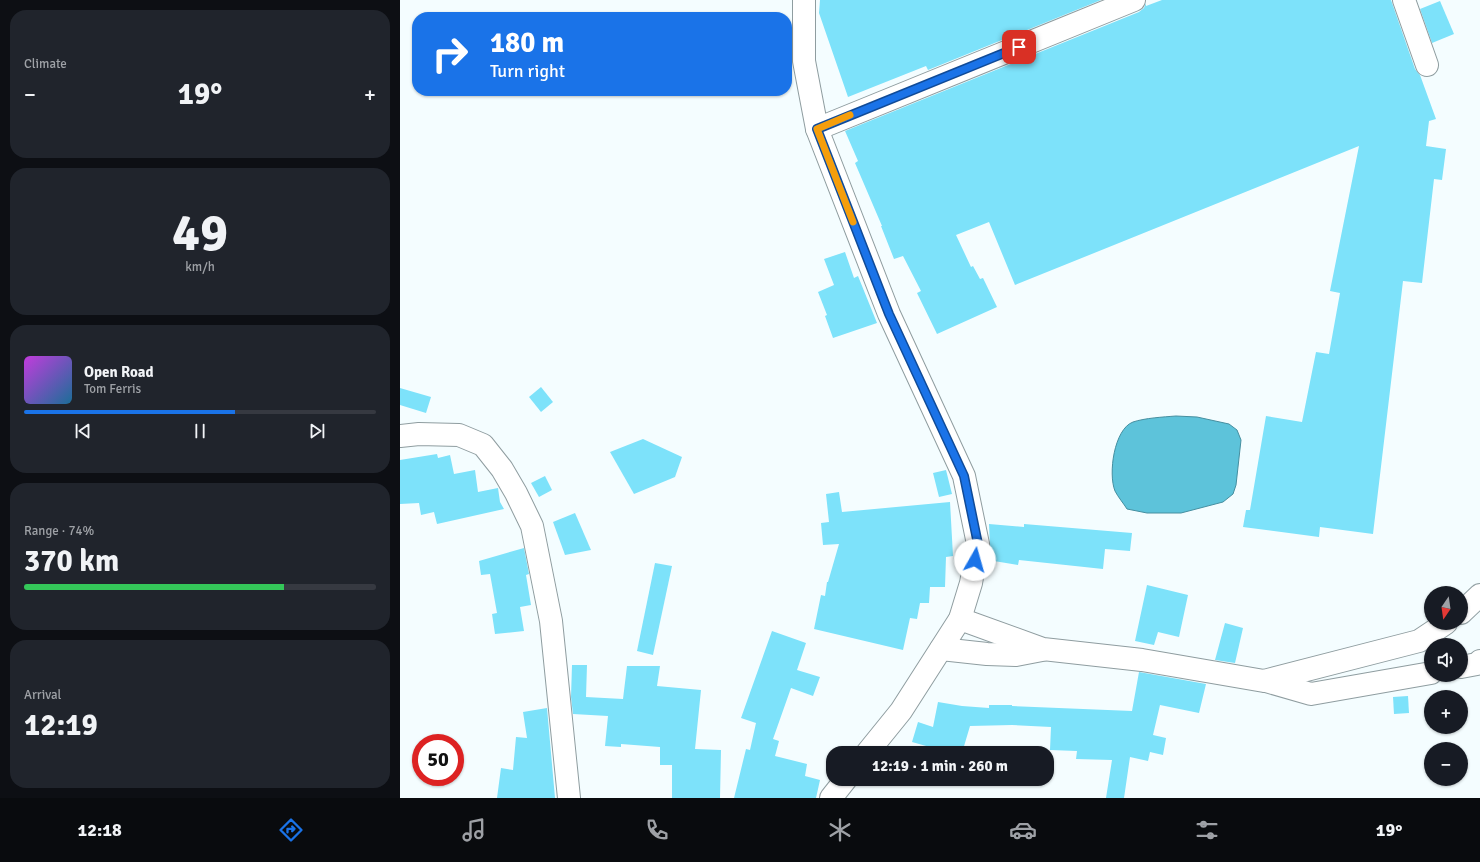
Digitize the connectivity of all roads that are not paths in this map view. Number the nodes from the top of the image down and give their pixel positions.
1 (804, 0) edge
2 (1134, 0) edge
3 (1404, 0) edge
4 (1427, 65) dead end
5 (817, 129) junction
6 (400, 436) edge
7 (1480, 595) edge
8 (1468, 606) edge
9 (960, 619) junction
10 (1436, 630) edge
11 (941, 648) junction
12 (1043, 650) junction
13 (1424, 674) edge
14 (1264, 680) junction
15 (873, 746) edge
16 (840, 786) edge
17 (569, 798) edge
18 (831, 798) edge

1 - 5 street
2 - 5 street
3 - 4 street
5 - 9 street
6 - 17 street
7 - 8 street
9 - 11 street
9 - 12 street
10 - 14 street
11 - 12 street
11 - 15 street
12 - 14 street
13 - 14 street
16 - 18 street

